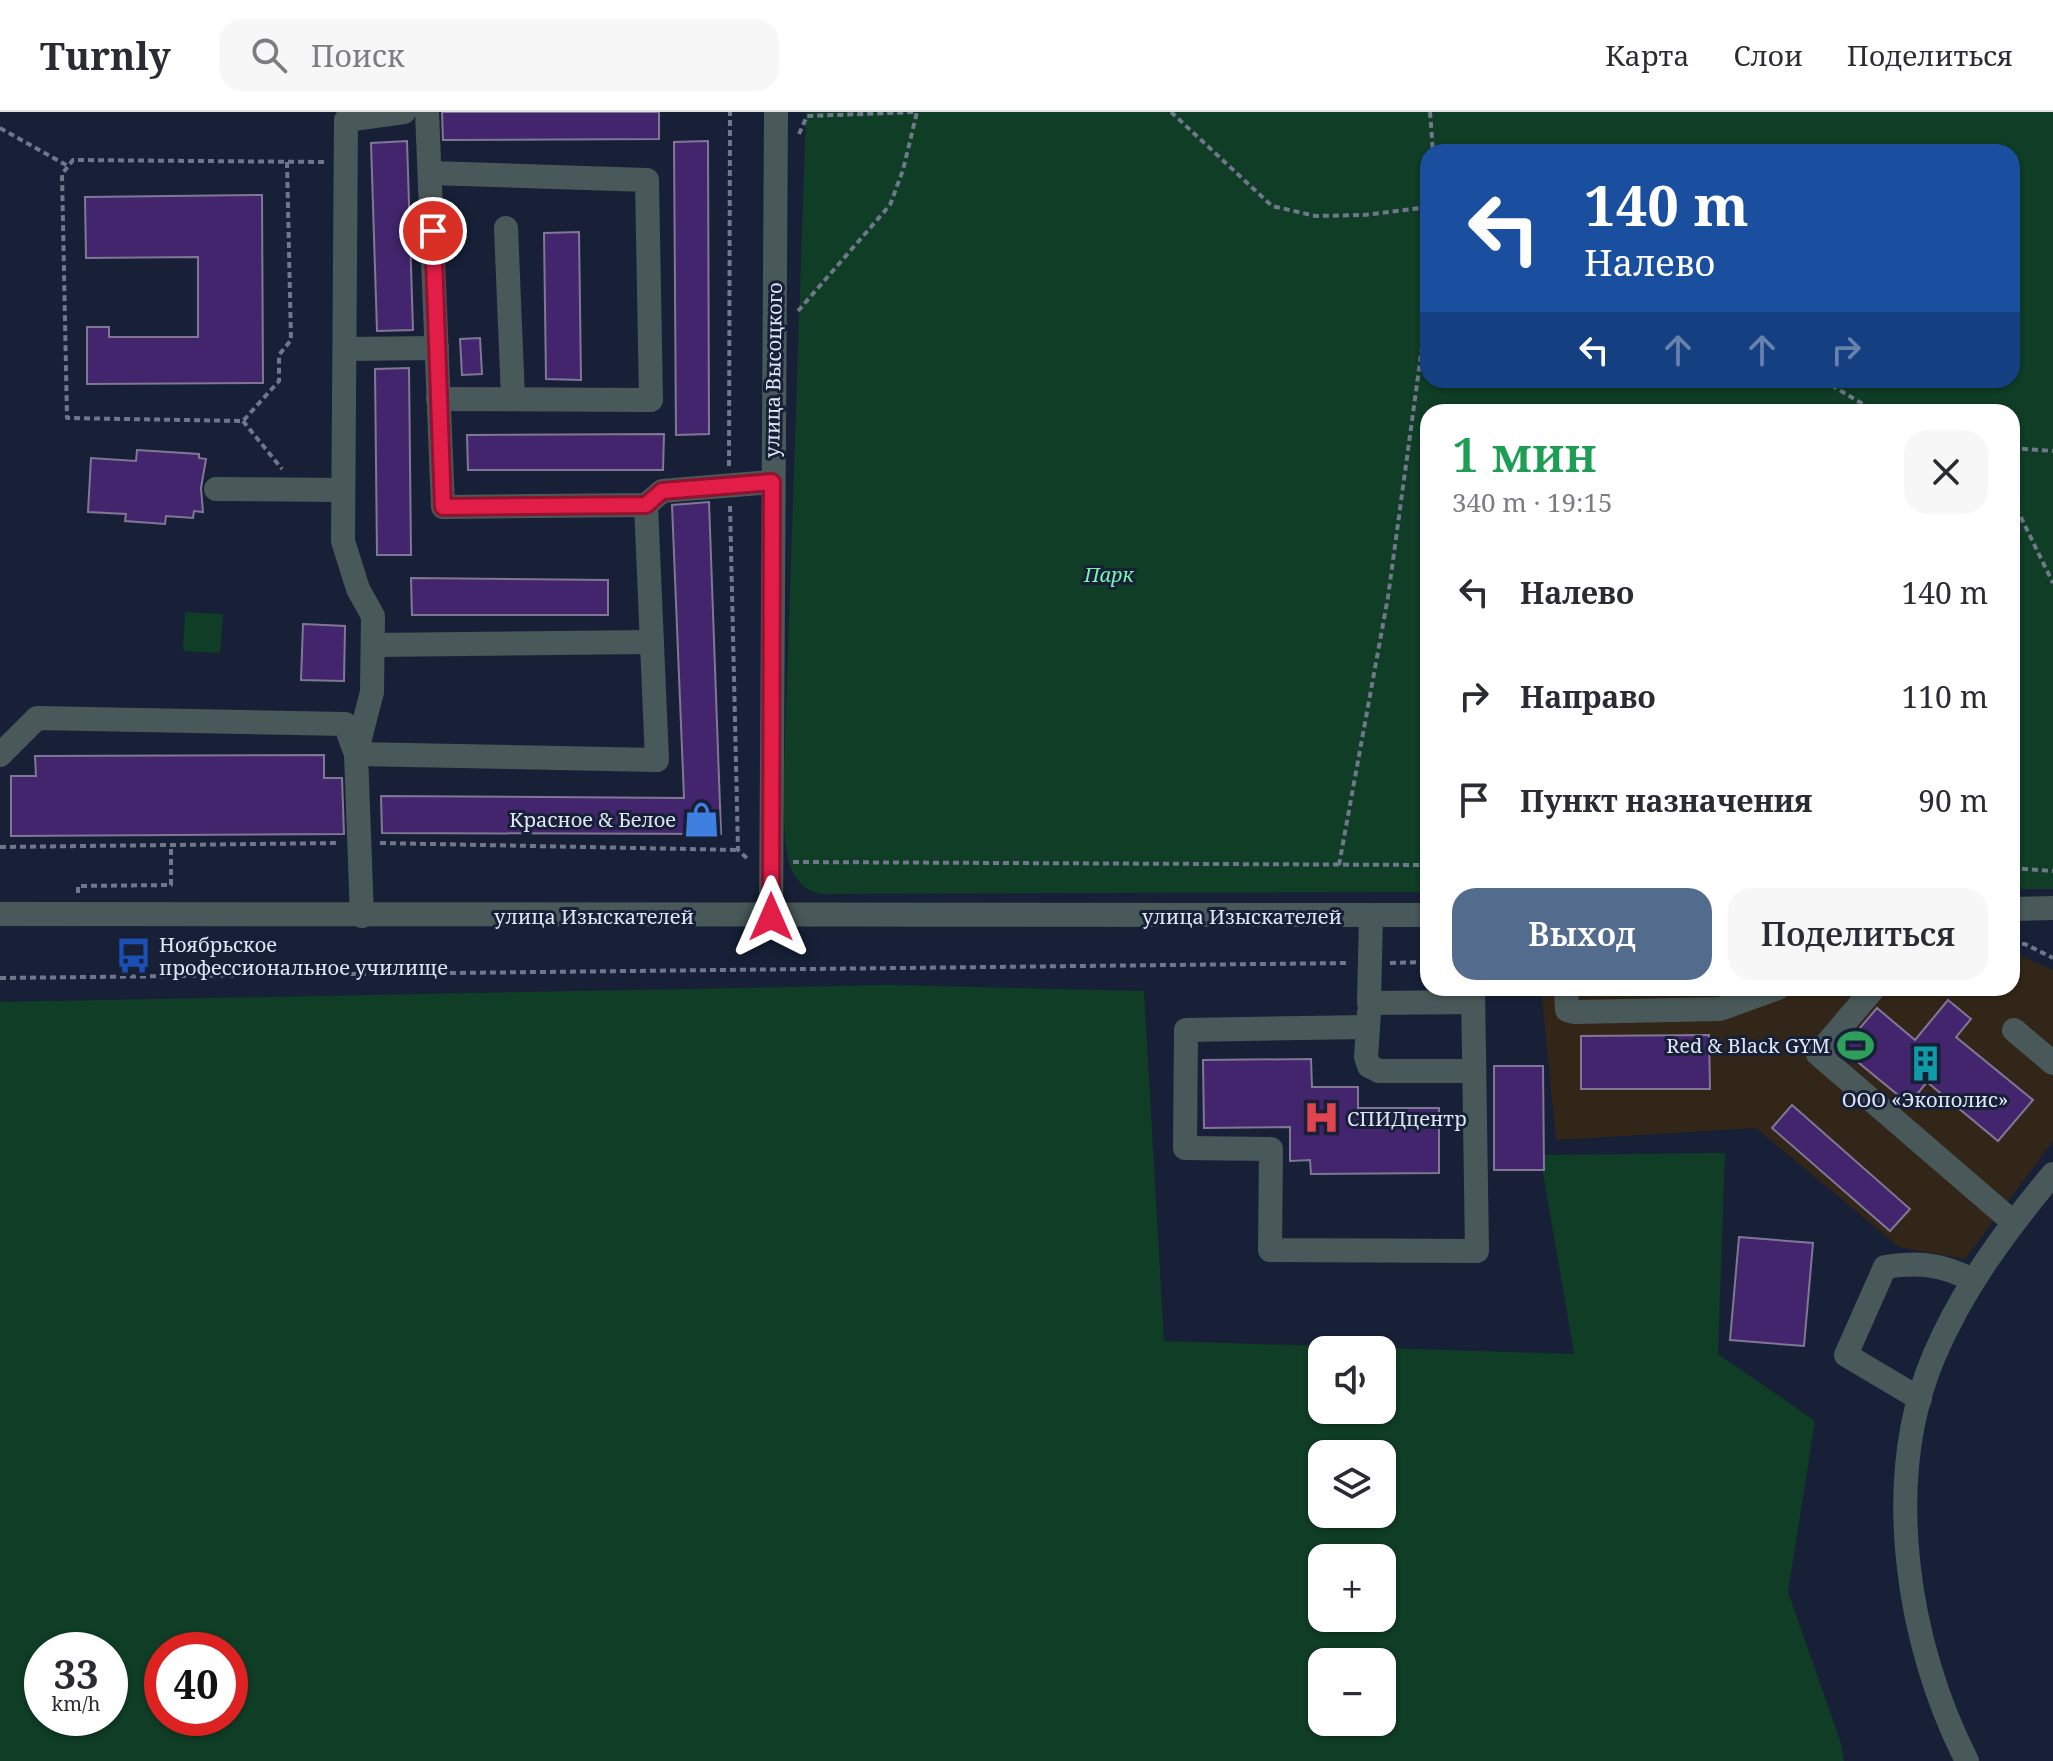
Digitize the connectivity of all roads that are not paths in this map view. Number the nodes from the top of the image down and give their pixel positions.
1 (404, 112) edge
2 (427, 112) edge
3 (776, 112) edge
4 (431, 173) junction
5 (506, 228) dead end
6 (437, 348) junction
7 (345, 349) junction
8 (513, 398) junction
9 (438, 399) junction
10 (772, 482) junction
11 (216, 489) dead end
12 (343, 490) junction
13 (646, 505) junction
14 (652, 642) junction
15 (373, 645) junction
16 (356, 754) junction
17 (0, 755) edge
18 (2053, 908) edge
19 (2020, 909) edge
20 (0, 914) edge
21 (1371, 915) junction
22 (1420, 915) edge
23 (362, 916) junction
24 (771, 917) junction
25 (1460, 996) edge
26 (1473, 996) edge
27 (1566, 996) edge
28 (1756, 996) edge
29 (1867, 996) edge
30 (1369, 1003) junction
31 (1368, 1027) junction
32 (2014, 1030) dead end
33 (2053, 1063) edge
34 (1474, 1071) junction
35 (2053, 1174) edge
36 (2013, 1222) junction
37 (1972, 1280) junction
38 (1920, 1399) junction
39 (1967, 1761) edge

1 - 7 street
2 - 4 street
3 - 10 street, улица Высоцкого
4 - 6 street
4 - 8 street
5 - 8 street
6 - 7 street
6 - 9 street
7 - 12 street
8 - 9 street
9 - 13 street
10 - 13 street
10 - 24 street, улица Высоцкого
11 - 12 street
12 - 15 street
13 - 14 street
14 - 15 street
14 - 16 street
15 - 16 street
16 - 17 street
16 - 23 street
18 - 19 street
20 - 23 street, улица Изыскателей
21 - 22 street, улица Изыскателей
21 - 24 street, улица Изыскателей
21 - 30 street
23 - 24 street, улица Изыскателей
25 - 30 street
26 - 34 street
27 - 28 street
29 - 36 street
30 - 31 street
31 - 34 street
31 - 34 street
32 - 33 street
35 - 36 street
36 - 37 street
37 - 38 street
37 - 38 street
38 - 39 street

